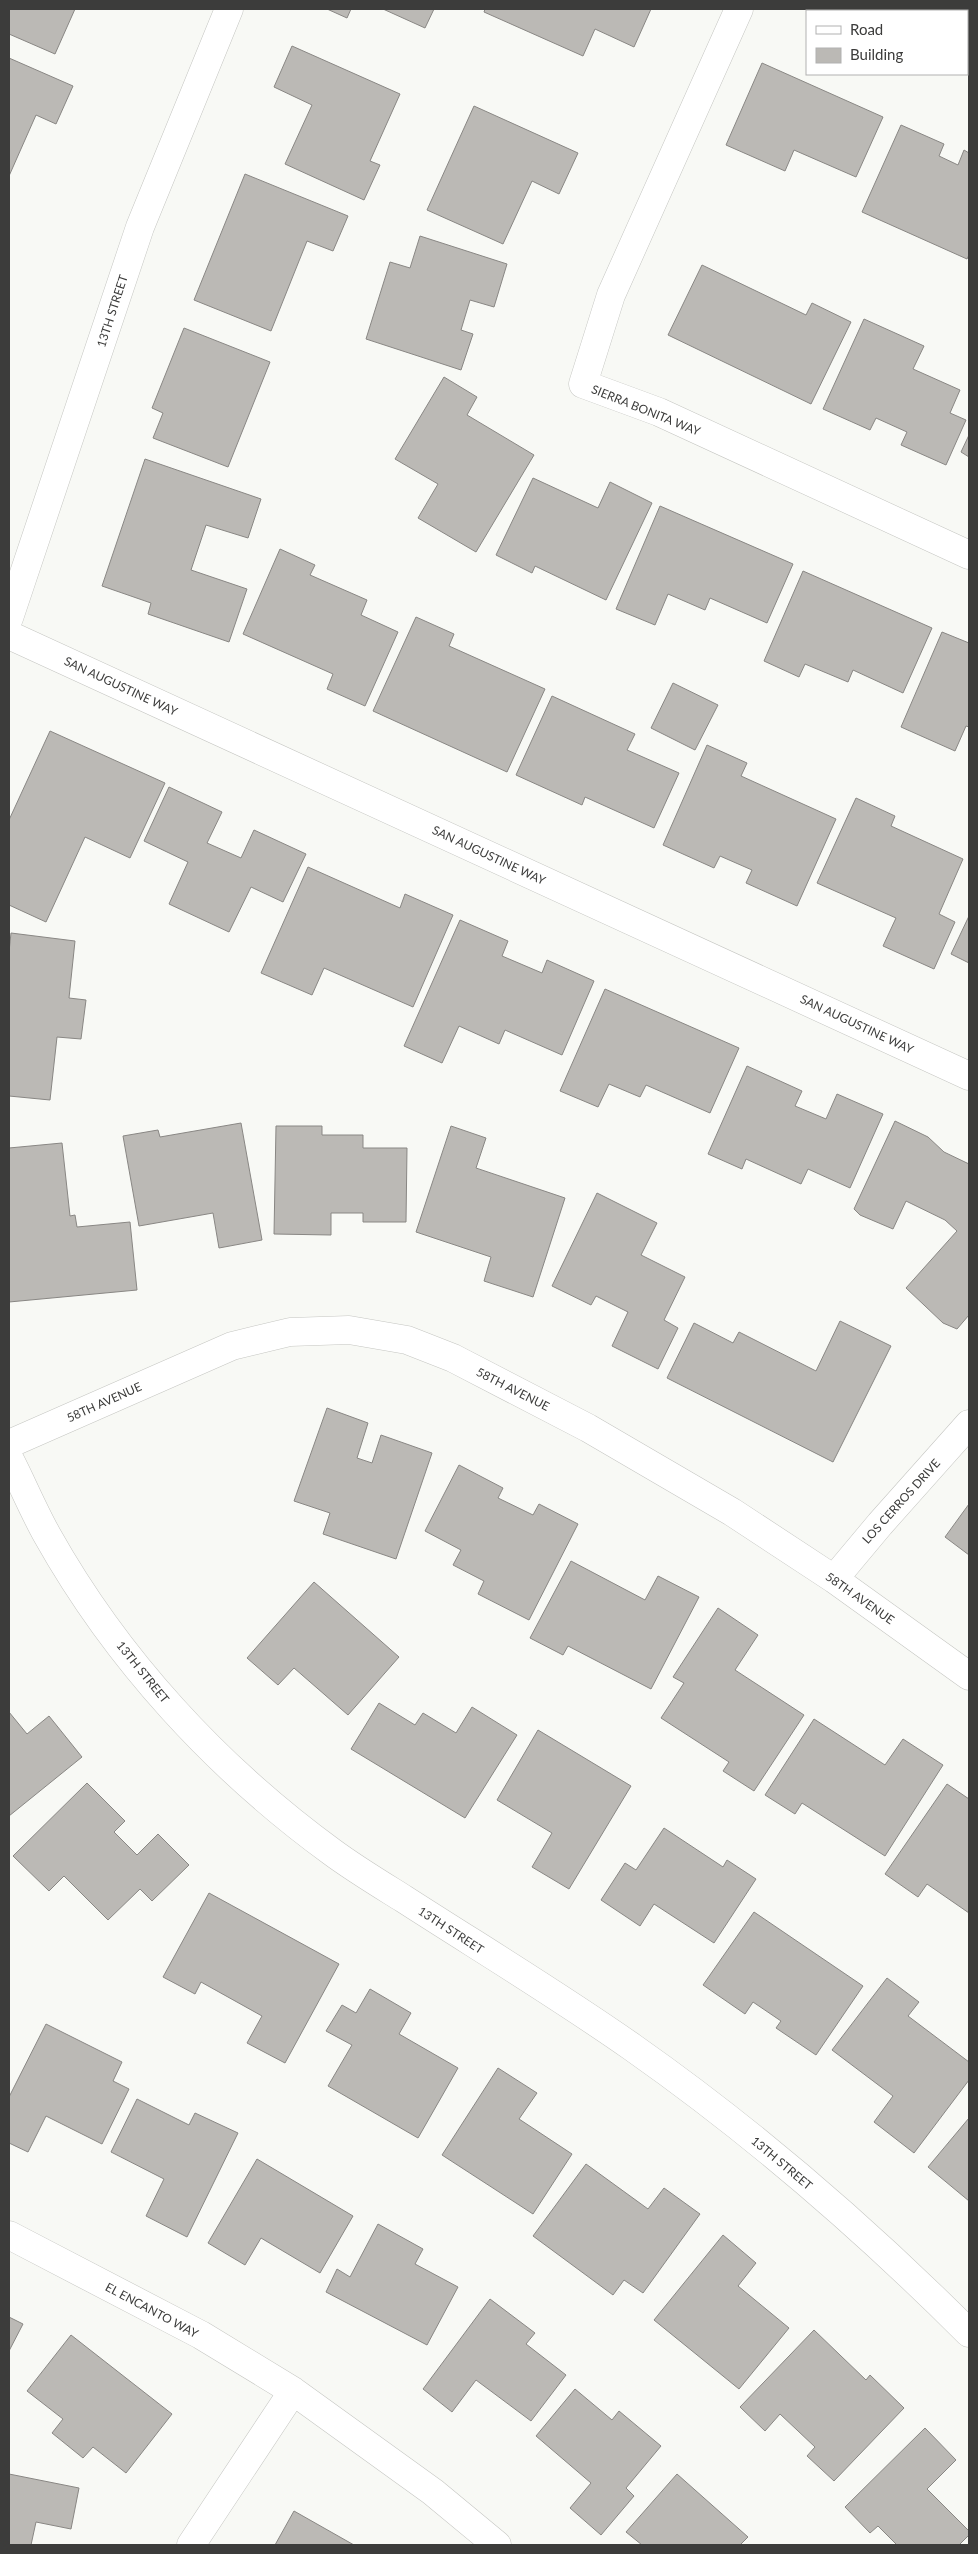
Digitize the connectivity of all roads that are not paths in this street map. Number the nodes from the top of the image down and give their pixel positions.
1 (229, 9) edge
2 (739, 9) edge
3 (969, 555) edge
4 (9, 618) edge
5 (9, 635) edge
6 (969, 1076) edge
7 (969, 1424) edge
8 (9, 1444) edge
9 (9, 1458) edge
10 (834, 1579) junction
11 (969, 1676) edge
12 (9, 2235) edge
13 (969, 2333) edge
14 (292, 2391) junction
15 (191, 2545) edge
16 (497, 2545) edge

1 - 4 street, 13TH STREET
2 - 3 street, SIERRA BONITA WAY
5 - 6 street, SAN AUGUSTINE WAY
7 - 10 street, LOS CERROS DRIVE
8 - 10 street, 58TH AVENUE
9 - 13 street, 13TH STREET
10 - 11 street, 58TH AVENUE
12 - 14 street, EL ENCANTO WAY
14 - 15 street
14 - 16 street, EL ENCANTO WAY

